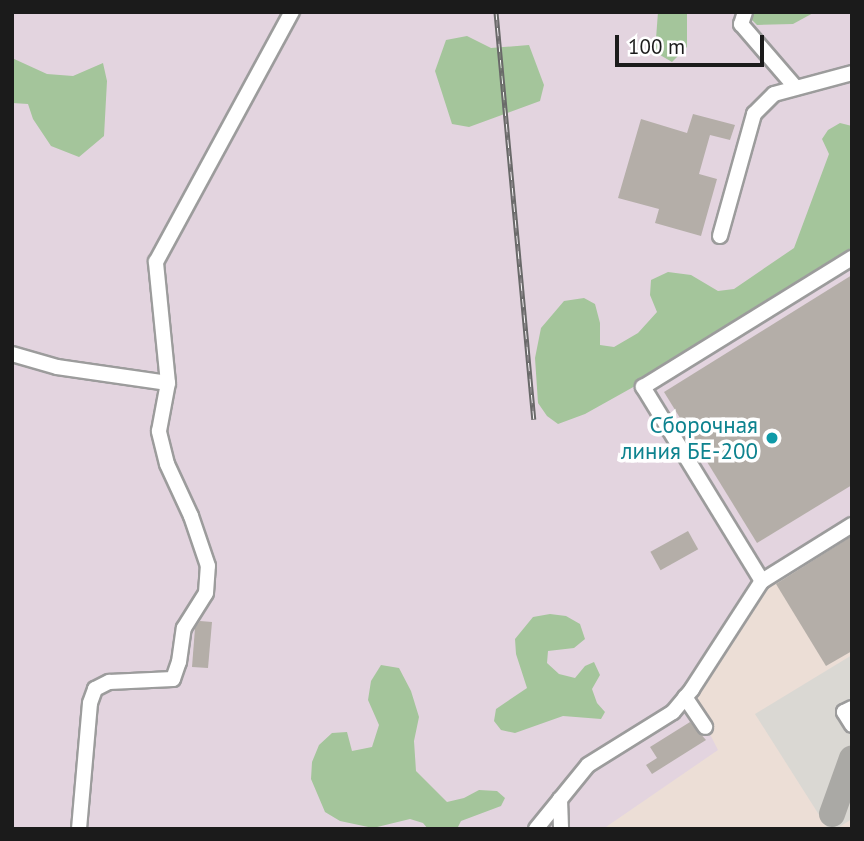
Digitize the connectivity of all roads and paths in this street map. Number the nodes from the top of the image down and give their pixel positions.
1 (292, 12) edge
2 (746, 12) edge
3 (852, 73) edge
4 (796, 88) junction
5 (720, 236) dead end
6 (852, 258) edge
7 (12, 354) edge
8 (168, 383) junction
9 (852, 525) edge
10 (762, 581) junction
11 (685, 697) junction
12 (852, 708) edge
13 (852, 725) edge
14 (705, 727) dead end
15 (560, 799) junction
16 (79, 829) edge
17 (536, 829) edge
18 (561, 829) edge

1 - 8 lane
2 - 4 lane
3 - 4 lane
4 - 5 lane
6 - 10 lane
7 - 8 lane
8 - 16 lane
9 - 10 lane
10 - 11 lane
11 - 14 lane
11 - 15 lane
12 - 13 lane
15 - 17 lane
15 - 18 lane

